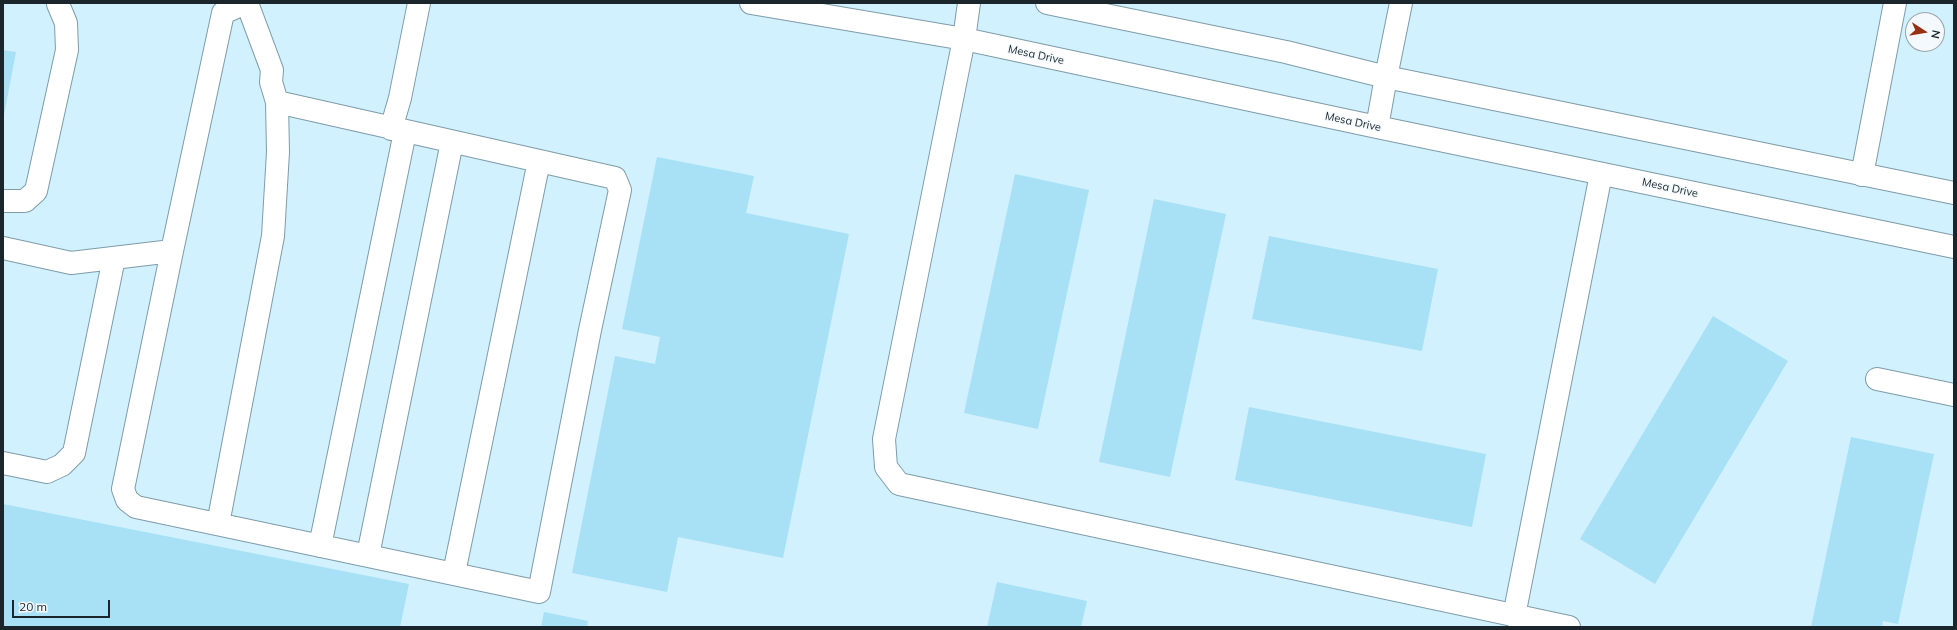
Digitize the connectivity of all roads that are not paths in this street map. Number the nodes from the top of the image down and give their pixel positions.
1 (56, 3) edge
2 (246, 3) edge
3 (419, 3) edge
4 (751, 3) edge
5 (969, 3) edge
6 (1046, 3) edge
7 (1401, 3) edge
8 (1895, 3) edge
9 (964, 39) junction
10 (1386, 77) junction
11 (277, 102) junction
12 (1378, 128) junction
13 (398, 130) junction
14 (452, 142) junction
15 (539, 161) junction
16 (1601, 174) junction
17 (1862, 175) junction
18 (1954, 194) edge
19 (3, 202) edge
20 (1954, 247) edge
21 (3, 248) edge
22 (172, 251) junction
23 (114, 258) junction
24 (1877, 379) dead end
25 (1954, 395) edge
26 (3, 463) edge
27 (218, 524) junction
28 (320, 546) junction
29 (368, 555) junction
30 (454, 574) junction
31 (1514, 616) junction
32 (1569, 627) edge

1 - 19 main road
2 - 11 main road
2 - 22 main road
3 - 13 main road
4 - 9 main road, Mesa Drive
5 - 9 main road
6 - 10 main road
7 - 10 main road
8 - 17 main road
9 - 12 main road, Mesa Drive
9 - 31 main road
10 - 12 main road
10 - 17 main road
11 - 13 main road
11 - 27 main road
12 - 16 main road, Mesa Drive
13 - 14 main road
13 - 28 main road
14 - 15 main road
14 - 29 main road
15 - 30 main road
15 - 30 main road
16 - 20 main road, Mesa Drive
16 - 31 main road
17 - 18 main road
21 - 23 main road
22 - 23 main road
22 - 27 main road
23 - 26 main road
24 - 25 main road
27 - 28 main road
28 - 29 main road
29 - 30 main road
31 - 32 main road

